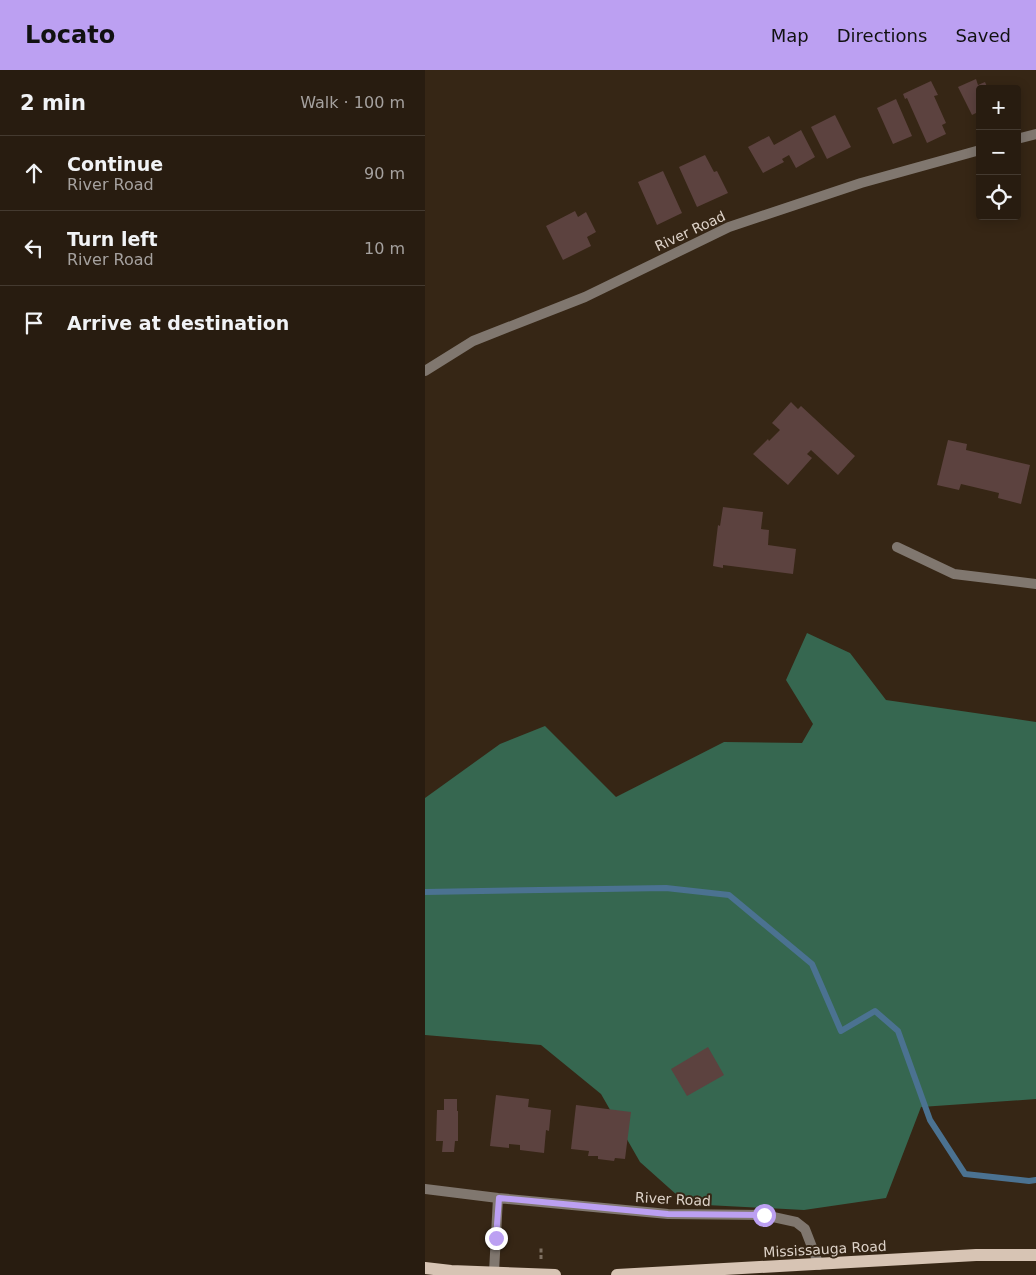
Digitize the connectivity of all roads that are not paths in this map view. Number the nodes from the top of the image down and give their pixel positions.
1 (1036, 134) edge
2 (1021, 138) edge
3 (976, 151) edge
4 (425, 371) edge
5 (897, 547) dead end
6 (1036, 584) edge
7 (425, 1189) edge
8 (499, 1198) junction
9 (1036, 1255) edge
10 (819, 1265) junction
11 (425, 1268) edge
12 (493, 1274) edge
13 (555, 1275) edge
14 (617, 1275) edge

1 - 2 street
3 - 4 street, River Road
5 - 6 street
7 - 8 street, River Road
8 - 10 street, River Road
8 - 12 street
9 - 10 main road, Mississauga Road
10 - 14 main road, Mississauga Road
11 - 12 main road
12 - 13 main road

